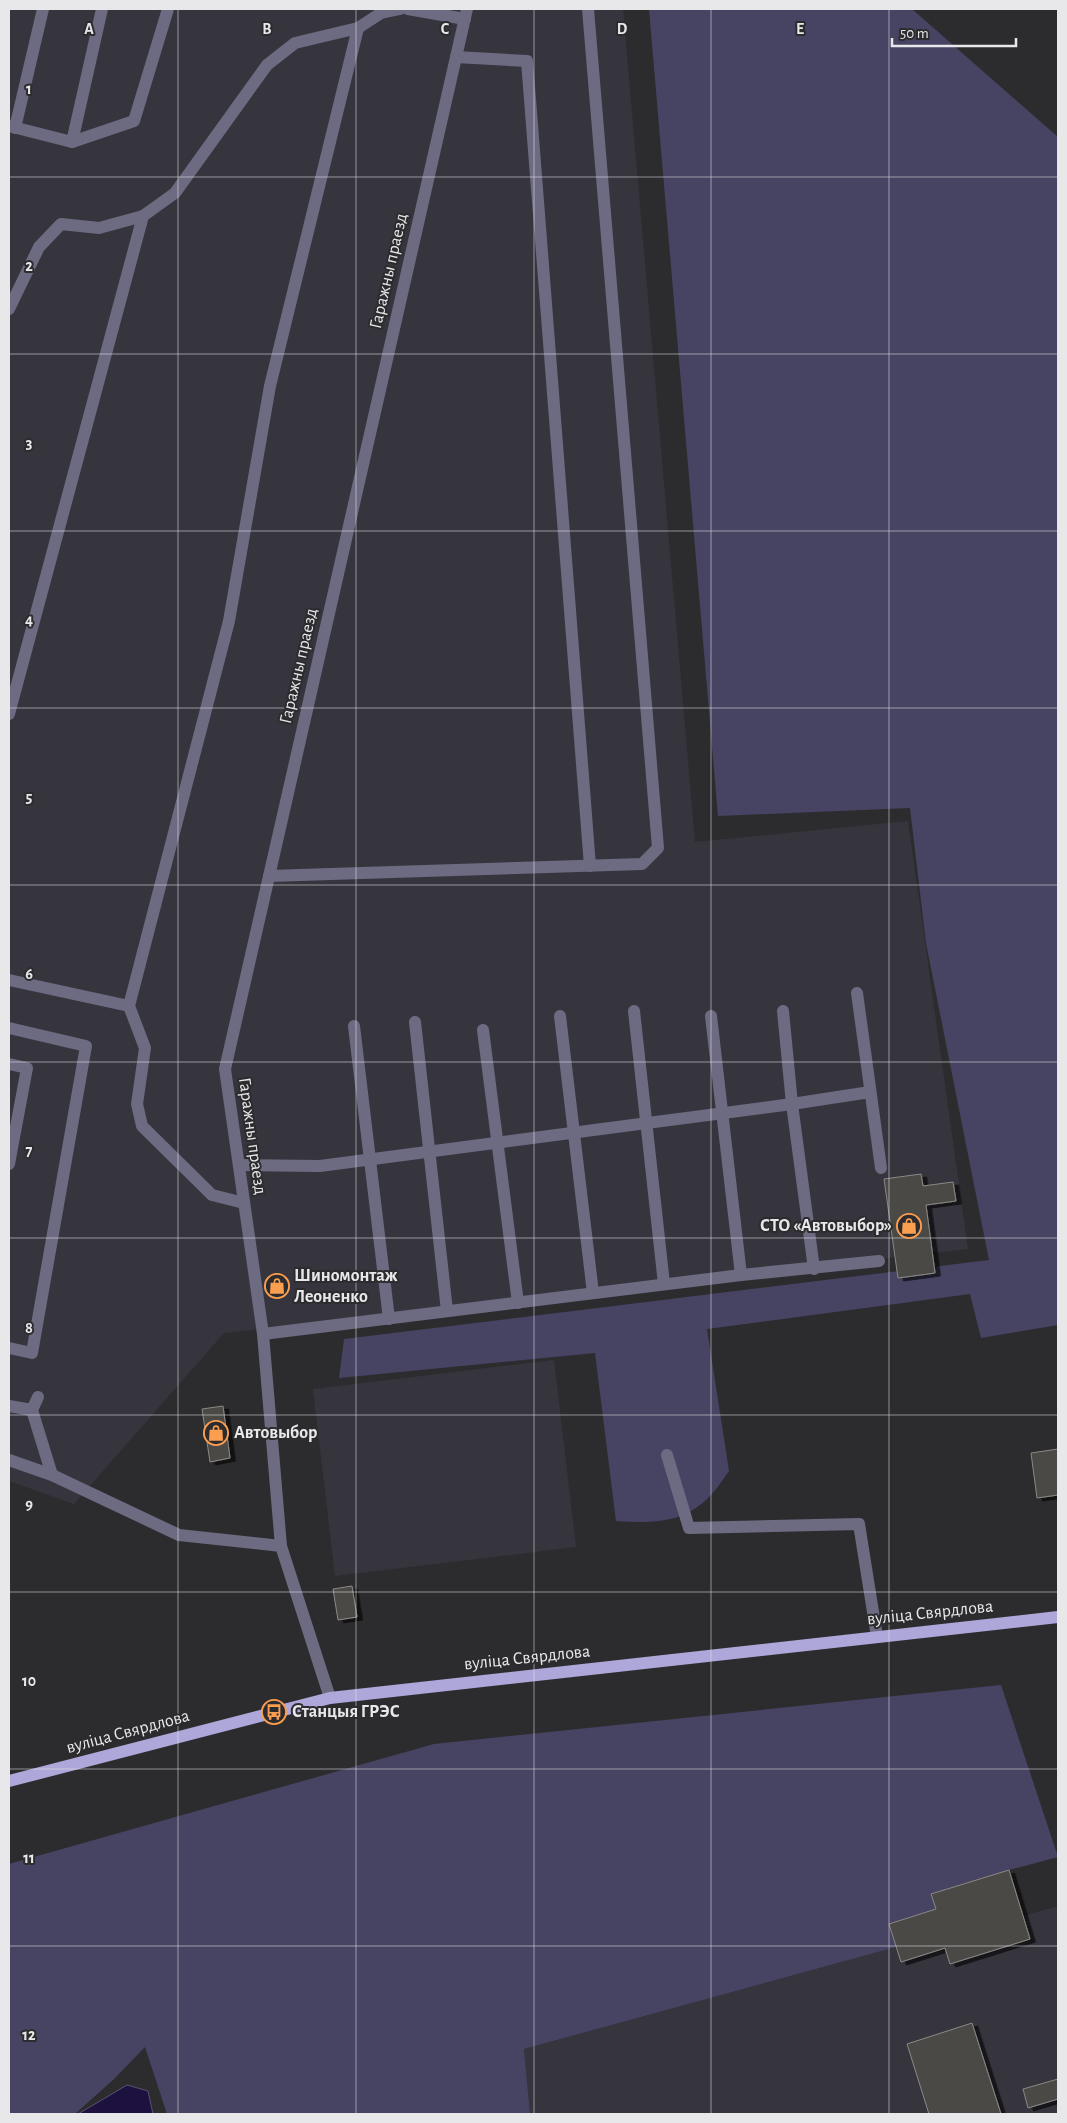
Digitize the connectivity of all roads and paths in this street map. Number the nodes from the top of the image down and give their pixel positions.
1 (43, 9) edge
2 (102, 9) edge
3 (168, 9) edge
4 (400, 9) edge
5 (408, 9) edge
6 (588, 9) edge
7 (466, 14) edge
8 (358, 28) junction
9 (456, 57) junction
10 (12, 127) edge
11 (72, 142) junction
12 (143, 216) junction
13 (9, 309) edge
14 (9, 714) edge
15 (590, 866) junction
16 (269, 876) junction
17 (9, 980) edge
18 (857, 993) dead end
19 (129, 1006) junction
20 (783, 1010) dead end
21 (634, 1011) dead end
22 (560, 1016) dead end
23 (711, 1016) dead end
24 (415, 1022) dead end
25 (354, 1026) dead end
26 (9, 1028) edge
27 (483, 1030) dead end
28 (9, 1064) edge
29 (870, 1092) junction
30 (792, 1104) junction
31 (722, 1114) junction
32 (646, 1123) junction
33 (574, 1133) junction
34 (497, 1143) junction
35 (429, 1152) junction
36 (370, 1159) junction
37 (9, 1164) edge
38 (239, 1165) junction
39 (881, 1168) dead end
40 (244, 1203) junction
41 (879, 1261) dead end
42 (814, 1269) junction
43 (741, 1275) junction
44 (664, 1284) junction
45 (593, 1293) junction
46 (518, 1303) junction
47 (447, 1311) junction
48 (389, 1319) junction
49 (263, 1334) junction
50 (9, 1348) edge
51 (38, 1397) dead end
52 (9, 1406) edge
53 (32, 1410) junction
54 (667, 1455) dead end
55 (9, 1460) edge
56 (52, 1475) junction
57 (281, 1546) junction
58 (1058, 1617) edge
59 (877, 1637) junction
60 (330, 1698) junction
61 (9, 1781) edge

1 - 10 lane
2 - 11 lane
3 - 11 lane
4 - 8 lane
5 - 7 lane
6 - 15 lane
7 - 9 lane, Гаражны праезд
8 - 12 lane
8 - 19 lane
9 - 15 lane
9 - 16 lane, Гаражны праезд
10 - 11 lane
12 - 13 lane
12 - 14 lane
15 - 16 lane
16 - 38 lane, Гаражны праезд
17 - 19 lane
18 - 29 lane
19 - 40 lane
20 - 30 lane
21 - 32 lane
22 - 33 lane
23 - 31 lane
24 - 35 lane
25 - 36 lane
26 - 50 lane
27 - 34 lane
28 - 37 lane
29 - 30 lane
29 - 39 lane
30 - 31 lane
30 - 42 lane
31 - 32 lane
31 - 43 lane
32 - 33 lane
32 - 44 lane
33 - 34 lane
33 - 45 lane
34 - 35 lane
34 - 46 lane
35 - 36 lane
35 - 47 lane
36 - 38 lane
36 - 48 lane
38 - 40 lane, Гаражны праезд
40 - 49 lane, Гаражны праезд
41 - 42 lane
42 - 43 lane
43 - 44 lane
44 - 45 lane
45 - 46 lane
46 - 47 lane
47 - 48 lane
48 - 49 lane
49 - 57 lane, Гаражны праезд
51 - 53 lane
52 - 53 lane
53 - 56 lane
54 - 59 lane
55 - 56 lane
56 - 57 lane
57 - 60 lane, Гаражны праезд
58 - 59 main road, вуліца Свярдлова
59 - 60 main road, вуліца Свярдлова
60 - 61 main road, вуліца Свярдлова

